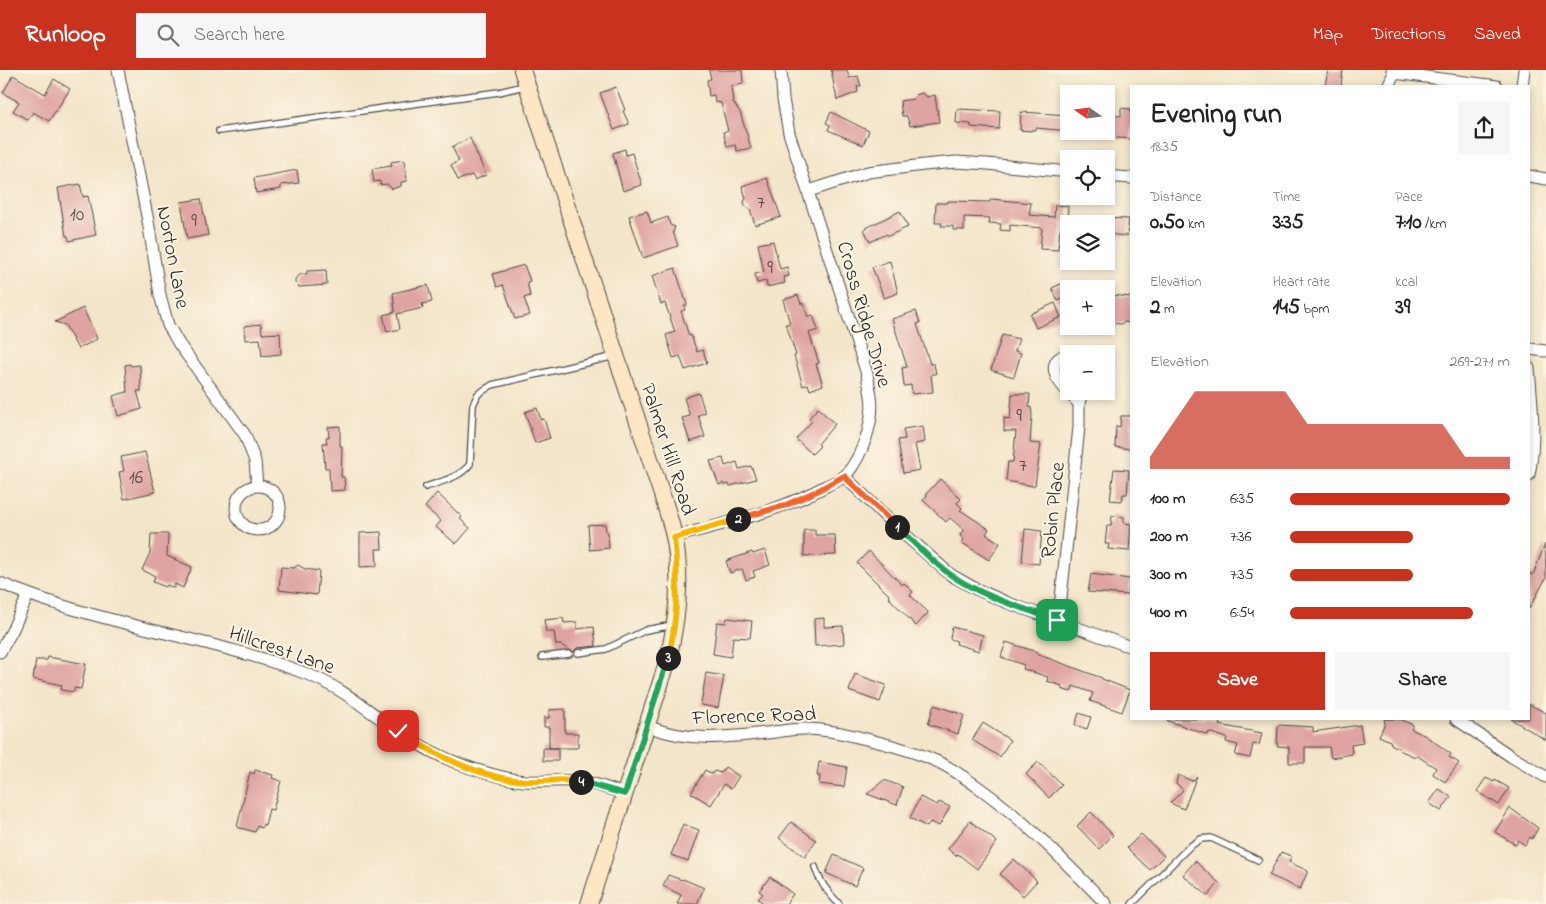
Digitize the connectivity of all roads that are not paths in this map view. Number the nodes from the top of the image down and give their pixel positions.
1 (118, 70) edge
2 (781, 70) edge
3 (1524, 70) edge
4 (1393, 72) edge
5 (524, 78) edge
6 (1388, 85) edge
7 (1490, 85) edge
8 (1522, 85) edge
9 (218, 132) dead end
10 (1060, 171) edge
11 (1530, 176) edge
12 (1115, 177) edge
13 (1130, 178) edge
14 (1546, 179) edge
15 (809, 191) junction
16 (1530, 349) edge
17 (1546, 351) edge
18 (616, 356) junction
19 (1060, 357) edge
20 (1060, 382) edge
21 (1530, 383) edge
22 (1076, 400) edge
23 (1080, 400) edge
24 (1079, 404) junction
25 (1530, 470) edge
26 (844, 476) junction
27 (257, 486) dead end
28 (426, 487) dead end
29 (674, 538) junction
30 (0, 582) edge
31 (28, 594) junction
32 (1057, 620) junction
33 (675, 624) junction
34 (1130, 647) edge
35 (0, 652) edge
36 (578, 653) dead end
37 (569, 654) dead end
38 (542, 657) dead end
39 (1457, 720) edge
40 (647, 726) junction
41 (1546, 777) edge
42 (625, 794) junction
43 (1258, 860) dead end
44 (815, 867) dead end
45 (589, 904) edge
46 (839, 904) edge
47 (1106, 904) edge
48 (1132, 904) edge

1 - 27 street, Norton Lane
2 - 15 street, Cross Ridge Drive
3 - 8 street
4 - 6 street
4 - 7 street
5 - 9 lane
5 - 18 main road, Palmer Hill Road
10 - 15 street
11 - 14 street
12 - 13 street
15 - 26 street, Cross Ridge Drive
16 - 17 street
18 - 28 lane
18 - 29 main road, Palmer Hill Road
19 - 20 street
21 - 25 street
22 - 24 street
23 - 24 street, Robin Place
24 - 32 street, Robin Place
26 - 29 street, Cross Ridge Drive
26 - 32 street
29 - 33 main road, Palmer Hill Road
30 - 31 street, Hillcrest Lane
31 - 35 street
31 - 42 street, Hillcrest Lane
32 - 34 street
33 - 36 lane
33 - 40 main road, Palmer Hill Road
37 - 38 lane
39 - 41 street
40 - 42 main road, Palmer Hill Road
40 - 47 street, Florence Road
42 - 45 main road, Palmer Hill Road
43 - 48 lane
44 - 46 lane

